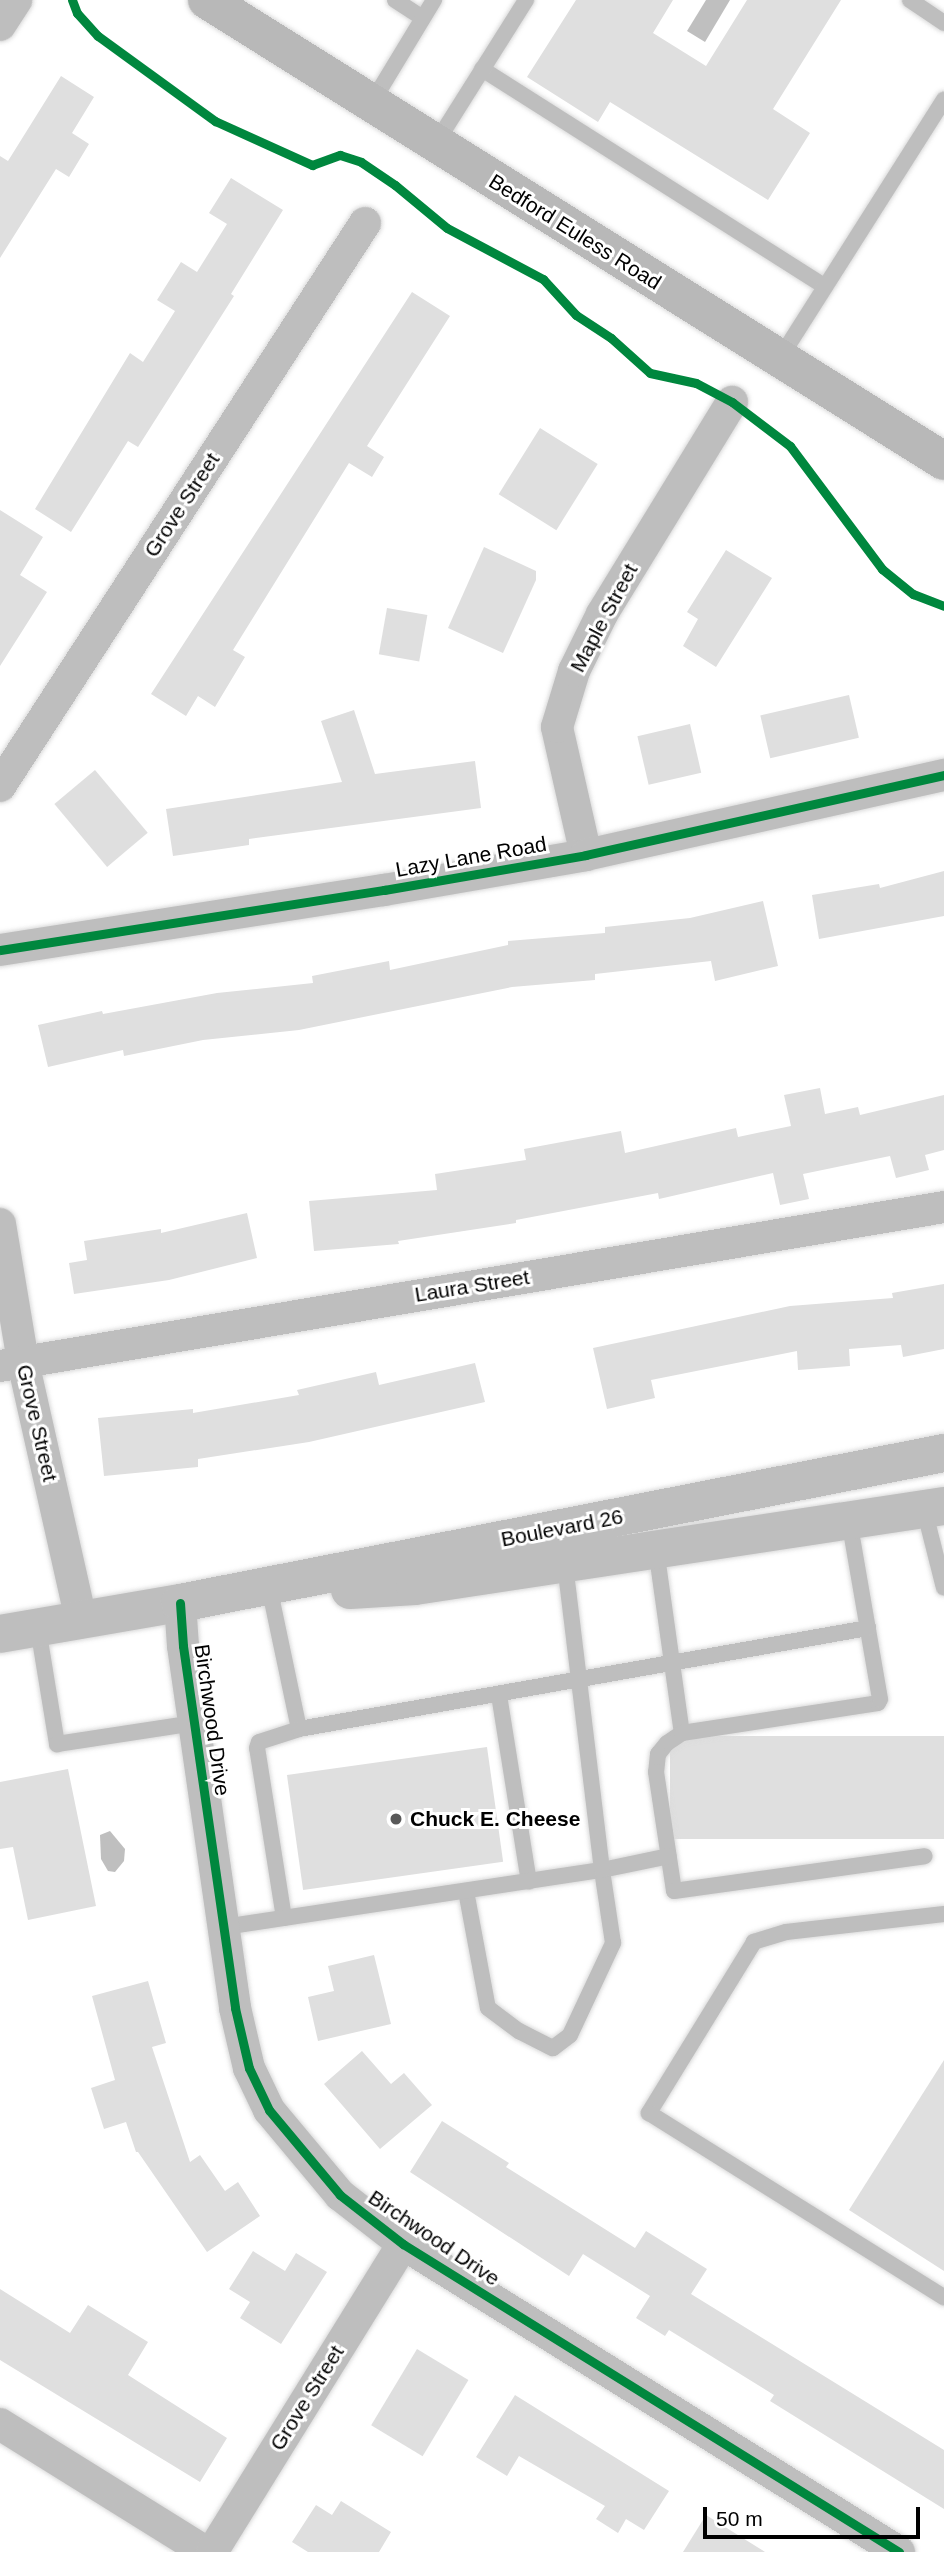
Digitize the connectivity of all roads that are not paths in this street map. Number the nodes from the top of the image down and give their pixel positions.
1 (16, 0) edge
2 (395, 0) edge
3 (433, 0) edge
4 (526, 0) edge
5 (910, 0) edge
6 (224, 4) edge
7 (423, 18) junction
8 (944, 23) edge
9 (0, 25) edge
10 (482, 69) junction
11 (944, 100) edge
12 (371, 104) junction
13 (436, 144) junction
14 (365, 223) dead end
15 (825, 287) junction
16 (779, 360) junction
17 (732, 402) dead end
18 (944, 461) edge
19 (944, 775) edge
20 (0, 786) edge
21 (586, 855) junction
22 (0, 950) edge
23 (944, 1207) edge
24 (0, 1224) edge
25 (12, 1364) edge
26 (944, 1453) edge
27 (934, 1508) edge
28 (849, 1520) junction
29 (656, 1549) junction
30 (565, 1563) junction
31 (944, 1588) edge
32 (271, 1595) junction
33 (180, 1603) junction
34 (81, 1620) junction
35 (37, 1628) junction
36 (868, 1628) junction
37 (0, 1634) edge
38 (674, 1662) junction
39 (579, 1681) junction
40 (499, 1695) junction
41 (194, 1723) junction
42 (299, 1729) junction
43 (682, 1733) junction
44 (669, 1856) junction
45 (925, 1856) dead end
46 (602, 1870) junction
47 (529, 1882) junction
48 (466, 1891) junction
49 (944, 1914) edge
50 (284, 1919) junction
51 (224, 1927) junction
52 (403, 2244) junction
53 (944, 2297) edge
54 (0, 2424) edge
55 (206, 2552) edge
56 (212, 2552) edge
57 (899, 2552) edge

1 - 9 street
2 - 7 lane
3 - 7 lane
4 - 10 lane
5 - 8 lane
6 - 12 main road, Bedford Euless Road
7 - 12 lane
10 - 13 lane
10 - 15 lane
11 - 15 lane
12 - 13 main road, Bedford Euless Road
13 - 16 main road, Bedford Euless Road
14 - 20 street, Grove Street
15 - 16 lane
16 - 18 main road, Bedford Euless Road
17 - 21 street, Maple Street
19 - 21 street, Lazy Lane Road
21 - 22 street, Lazy Lane Road
23 - 25 street, Laura Street
24 - 25 street, Grove Street
25 - 34 street, Grove Street
26 - 33 main road, Boulevard 26
27 - 28 main road, Boulevard 26
27 - 31 lane
28 - 29 main road, Boulevard 26
28 - 36 lane
29 - 30 main road, Boulevard 26
29 - 38 lane
30 - 32 main road, Boulevard 26
30 - 39 lane
32 - 33 main road, Boulevard 26
32 - 42 lane
33 - 34 main road, Boulevard 26
33 - 41 street, Birchwood Drive
34 - 35 main road, Boulevard 26
35 - 37 main road, Boulevard 26
35 - 41 lane
36 - 38 lane
36 - 43 lane
38 - 39 lane
38 - 43 lane
39 - 40 lane
39 - 46 lane
40 - 42 lane
40 - 47 lane
41 - 51 street, Birchwood Drive
42 - 50 lane
43 - 44 lane
44 - 45 lane
44 - 46 lane
46 - 47 lane
46 - 48 lane
47 - 48 lane
48 - 50 lane
49 - 53 lane
50 - 51 lane
51 - 52 street, Birchwood Drive
52 - 56 street, Grove Street
52 - 57 street, Birchwood Drive
54 - 55 street

